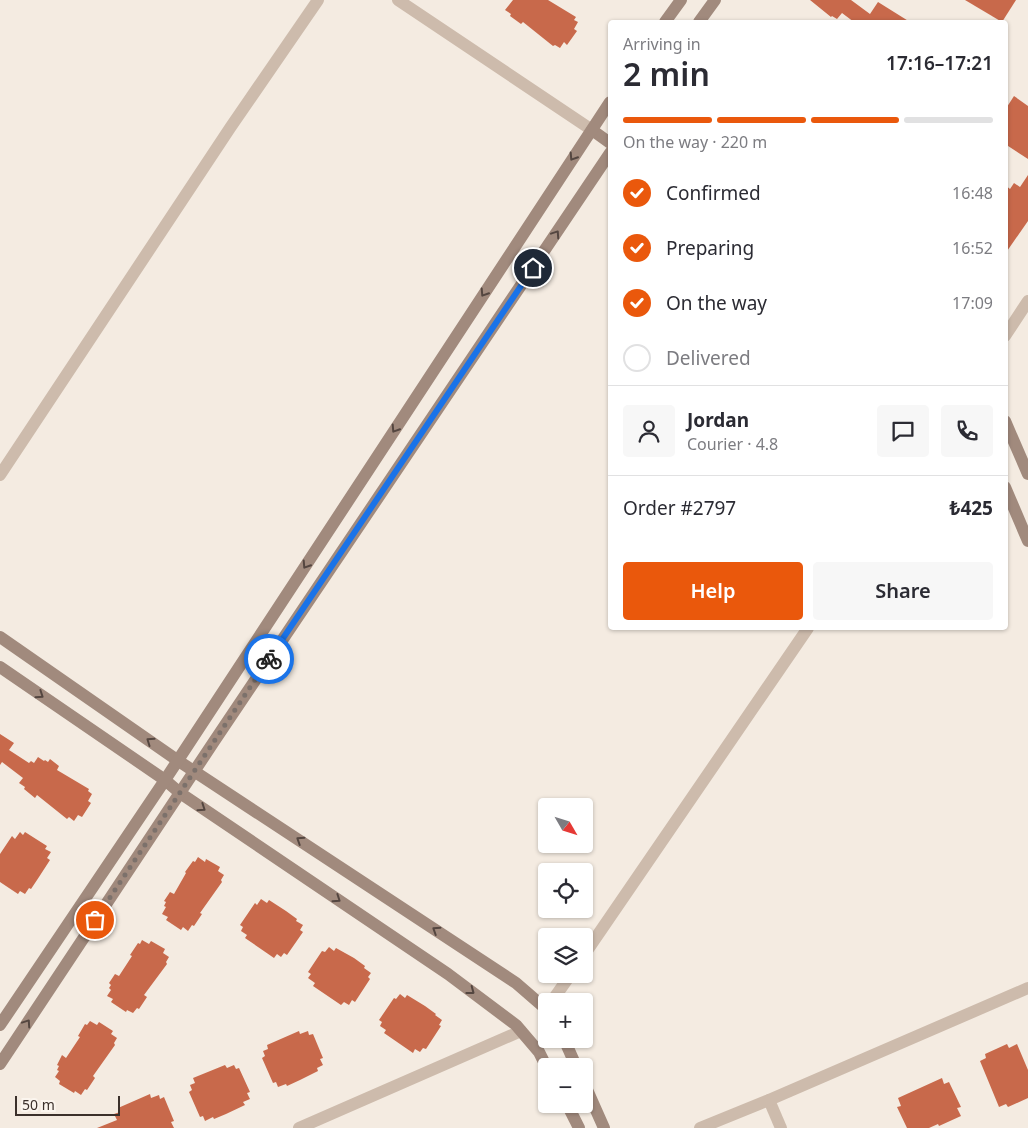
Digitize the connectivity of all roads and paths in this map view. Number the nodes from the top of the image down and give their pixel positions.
1 (318, 0) edge
2 (398, 0) edge
3 (681, 0) edge
4 (715, 0) edge
5 (666, 20) edge
6 (700, 20) edge
7 (606, 117) edge
8 (592, 130) junction
9 (608, 142) edge
10 (608, 156) edge
11 (1028, 301) edge
12 (1008, 331) edge
13 (1008, 427) edge
14 (1028, 474) edge
15 (0, 475) edge
16 (1008, 494) edge
17 (1028, 541) edge
18 (807, 630) edge
19 (0, 637) edge
20 (0, 667) edge
21 (178, 760) junction
22 (195, 771) junction
23 (165, 780) junction
24 (180, 793) junction
25 (593, 943) edge
26 (1028, 988) edge
27 (538, 1002) edge
28 (0, 1025) edge
29 (521, 1031) junction
30 (542, 1058) edge
31 (0, 1064) edge
32 (769, 1100) junction
33 (593, 1103) edge
34 (572, 1113) edge
35 (299, 1128) edge
36 (579, 1128) edge
37 (604, 1128) edge
38 (700, 1128) edge
39 (781, 1128) edge

1 - 15 street
2 - 8 street
3 - 5 main road
4 - 6 main road
7 - 8 main road
8 - 9 main road
8 -> 21 main road
22 -> 10 main road
11 - 12 street
13 - 14 main road
16 - 17 main road
18 - 25 street
21 -> 19 main road
20 -> 23 main road
21 - 22 main road
21 - 23 main road
22 - 24 main road
27 -> 22 main road
23 - 24 main road
23 - 28 main road
24 -> 29 main road
31 -> 24 main road
26 - 32 street
29 - 30 main road
29 - 35 street
32 - 38 street
32 - 39 street
33 - 37 main road
34 - 36 main road

